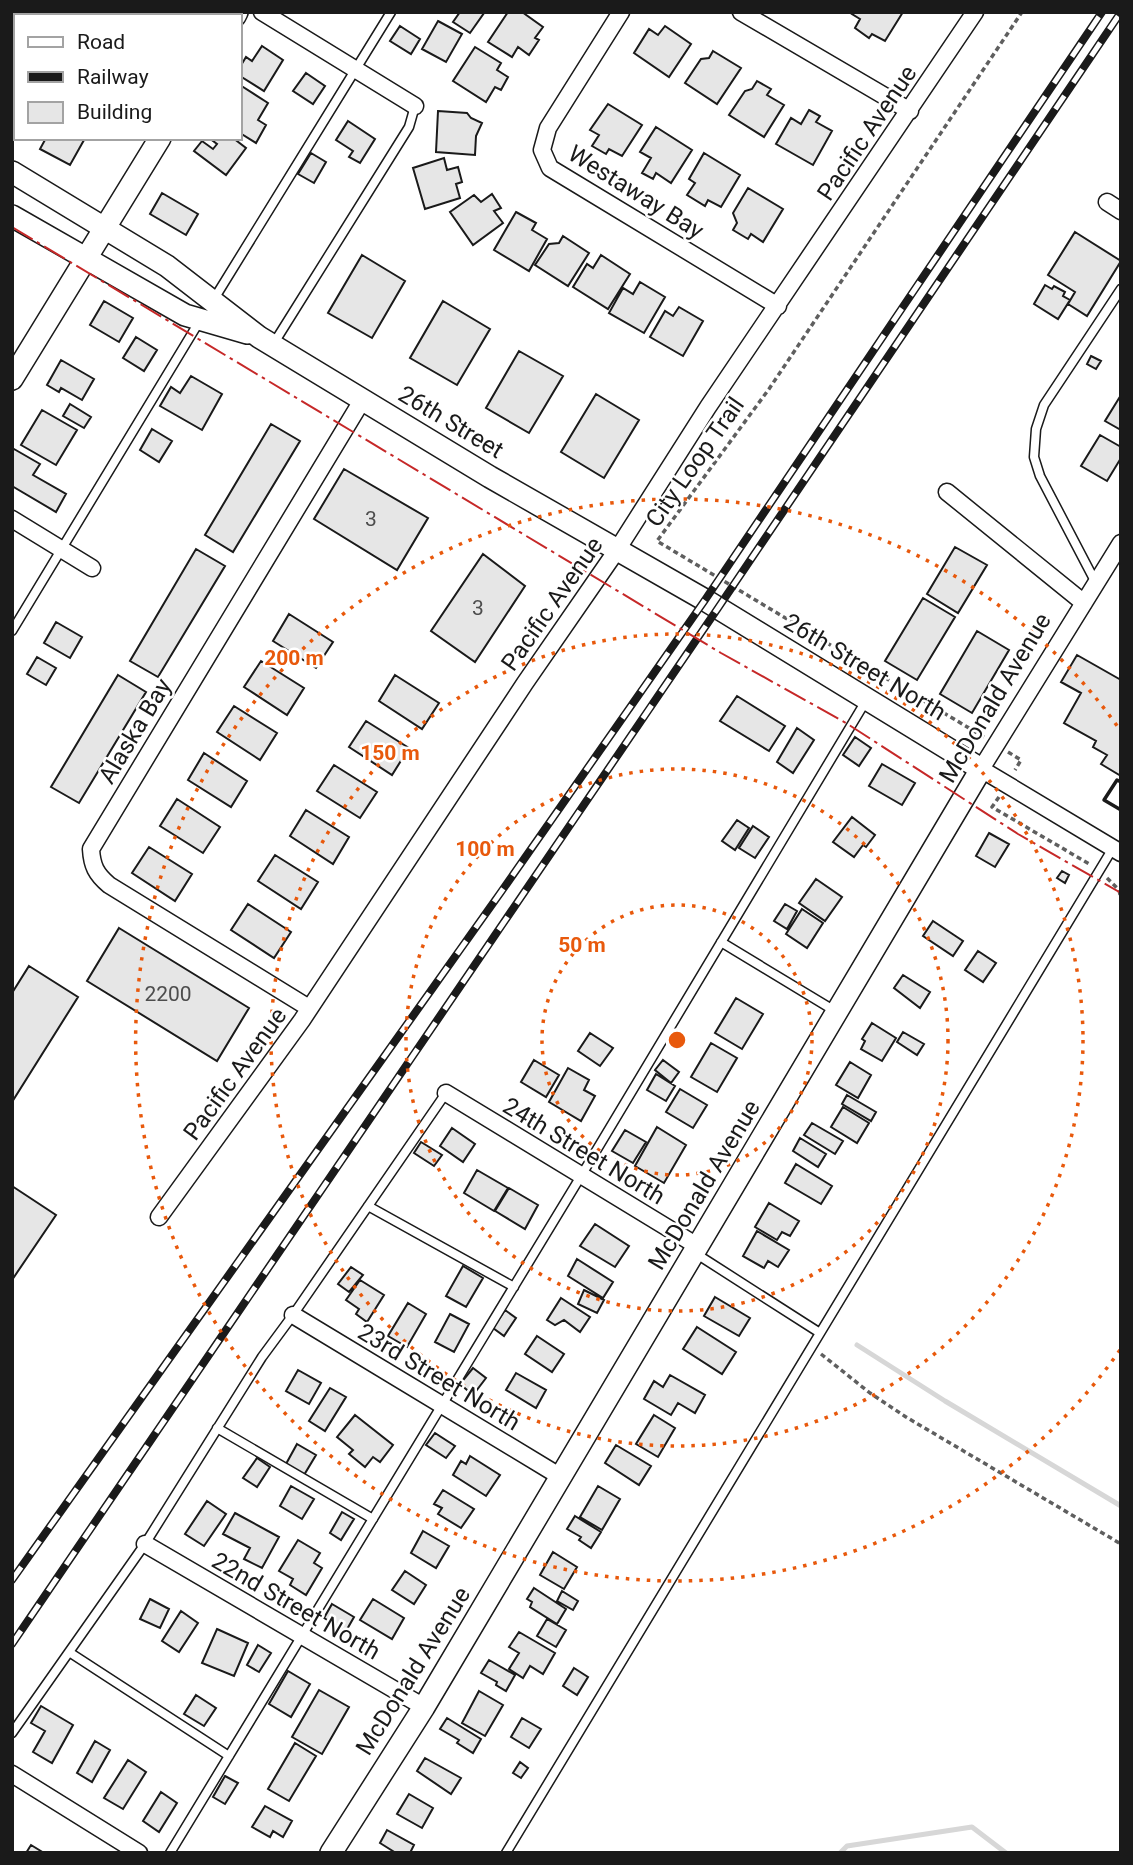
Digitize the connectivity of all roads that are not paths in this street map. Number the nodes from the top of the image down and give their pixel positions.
1 (262, 12) edge
2 (391, 12) edge
3 (621, 12) edge
4 (741, 12) edge
5 (975, 12) edge
6 (357, 69) junction
7 (415, 106) joint
8 (910, 111) junction
9 (159, 140) edge
10 (12, 172) edge
11 (12, 216) edge
12 (106, 228) junction
13 (87, 260) junction
14 (1121, 289) edge
15 (212, 301) junction
16 (778, 306) junction
17 (201, 320) junction
18 (266, 341) junction
19 (12, 379) edge
20 (363, 399) junction
21 (947, 492) dead end
22 (12, 519) edge
23 (1121, 543) edge
24 (61, 548) junction
25 (617, 550) junction
26 (92, 568) dead end
27 (1096, 583) junction
28 (1084, 603) junction
29 (12, 631) edge
30 (867, 699) junction
31 (981, 769) junction
32 (1117, 851) edge
33 (721, 942) junction
34 (309, 1008) junction
35 (838, 1012) junction
36 (446, 1093) joint
37 (581, 1176) junction
38 (368, 1206) junction
39 (159, 1217) dead end
40 (697, 1250) junction
41 (514, 1287) junction
42 (293, 1315) junction
43 (820, 1333) junction
44 (442, 1405) junction
45 (217, 1428) junction
46 (561, 1477) junction
47 (373, 1519) junction
48 (145, 1544) junction
49 (302, 1636) junction
50 (69, 1652) junction
51 (424, 1707) junction
52 (12, 1733) edge
53 (229, 1756) junction
54 (12, 1773) edge
55 (139, 1853) edge
56 (170, 1853) edge
57 (331, 1853) edge
58 (506, 1853) edge

1 - 6 street
2 - 6 lane
3 - 16 street, Westaway Bay
4 - 8 street
5 - 8 street, Pacific Avenue
6 - 7 street
6 - 15 lane
7 - 18 lane
8 - 16 street, Pacific Avenue
9 - 12 street
10 - 12 street, 26th Street
11 - 13 street, 26th Street
12 - 13 street
12 - 15 street, 26th Street
13 - 17 street, 26th Street
13 - 19 street
14 - 27 lane
15 - 17 lane
15 - 18 street, 26th Street
16 - 25 street, Pacific Avenue
17 - 18 street, 26th Street
17 - 24 lane
18 - 20 street, 26th Street
20 - 25 street, 26th Street
20 - 34 street, Alaska Bay
21 - 28 street
22 - 24 street
23 - 27 street, McDonald Avenue
24 - 26 street
24 - 29 lane
25 - 30 street, 26th Street North
25 - 34 street, Pacific Avenue
27 - 28 street, McDonald Avenue
28 - 31 street, McDonald Avenue
30 - 31 street, 26th Street North
30 - 33 lane
31 - 32 street, 26th Street North
31 - 35 street, McDonald Avenue
32 - 43 lane
33 - 35 lane
33 - 37 lane
34 - 39 street, Pacific Avenue
35 - 40 street, McDonald Avenue
36 - 37 street, 24th Street North
36 - 38 lane
37 - 40 street, 24th Street North
37 - 41 lane
38 - 41 lane
38 - 42 lane
40 - 43 lane
40 - 46 street, McDonald Avenue
41 - 44 lane
42 - 44 street, 23rd Street North
42 - 45 lane
43 - 58 lane
44 - 46 street, 23rd Street North
44 - 47 lane
45 - 47 lane
45 - 48 lane
46 - 51 street, McDonald Avenue
47 - 49 lane
48 - 49 street, 22nd Street North
48 - 50 lane
49 - 51 street, 22nd Street North
49 - 53 lane
50 - 52 lane
50 - 53 lane
51 - 57 street, McDonald Avenue
53 - 56 lane
54 - 55 street

